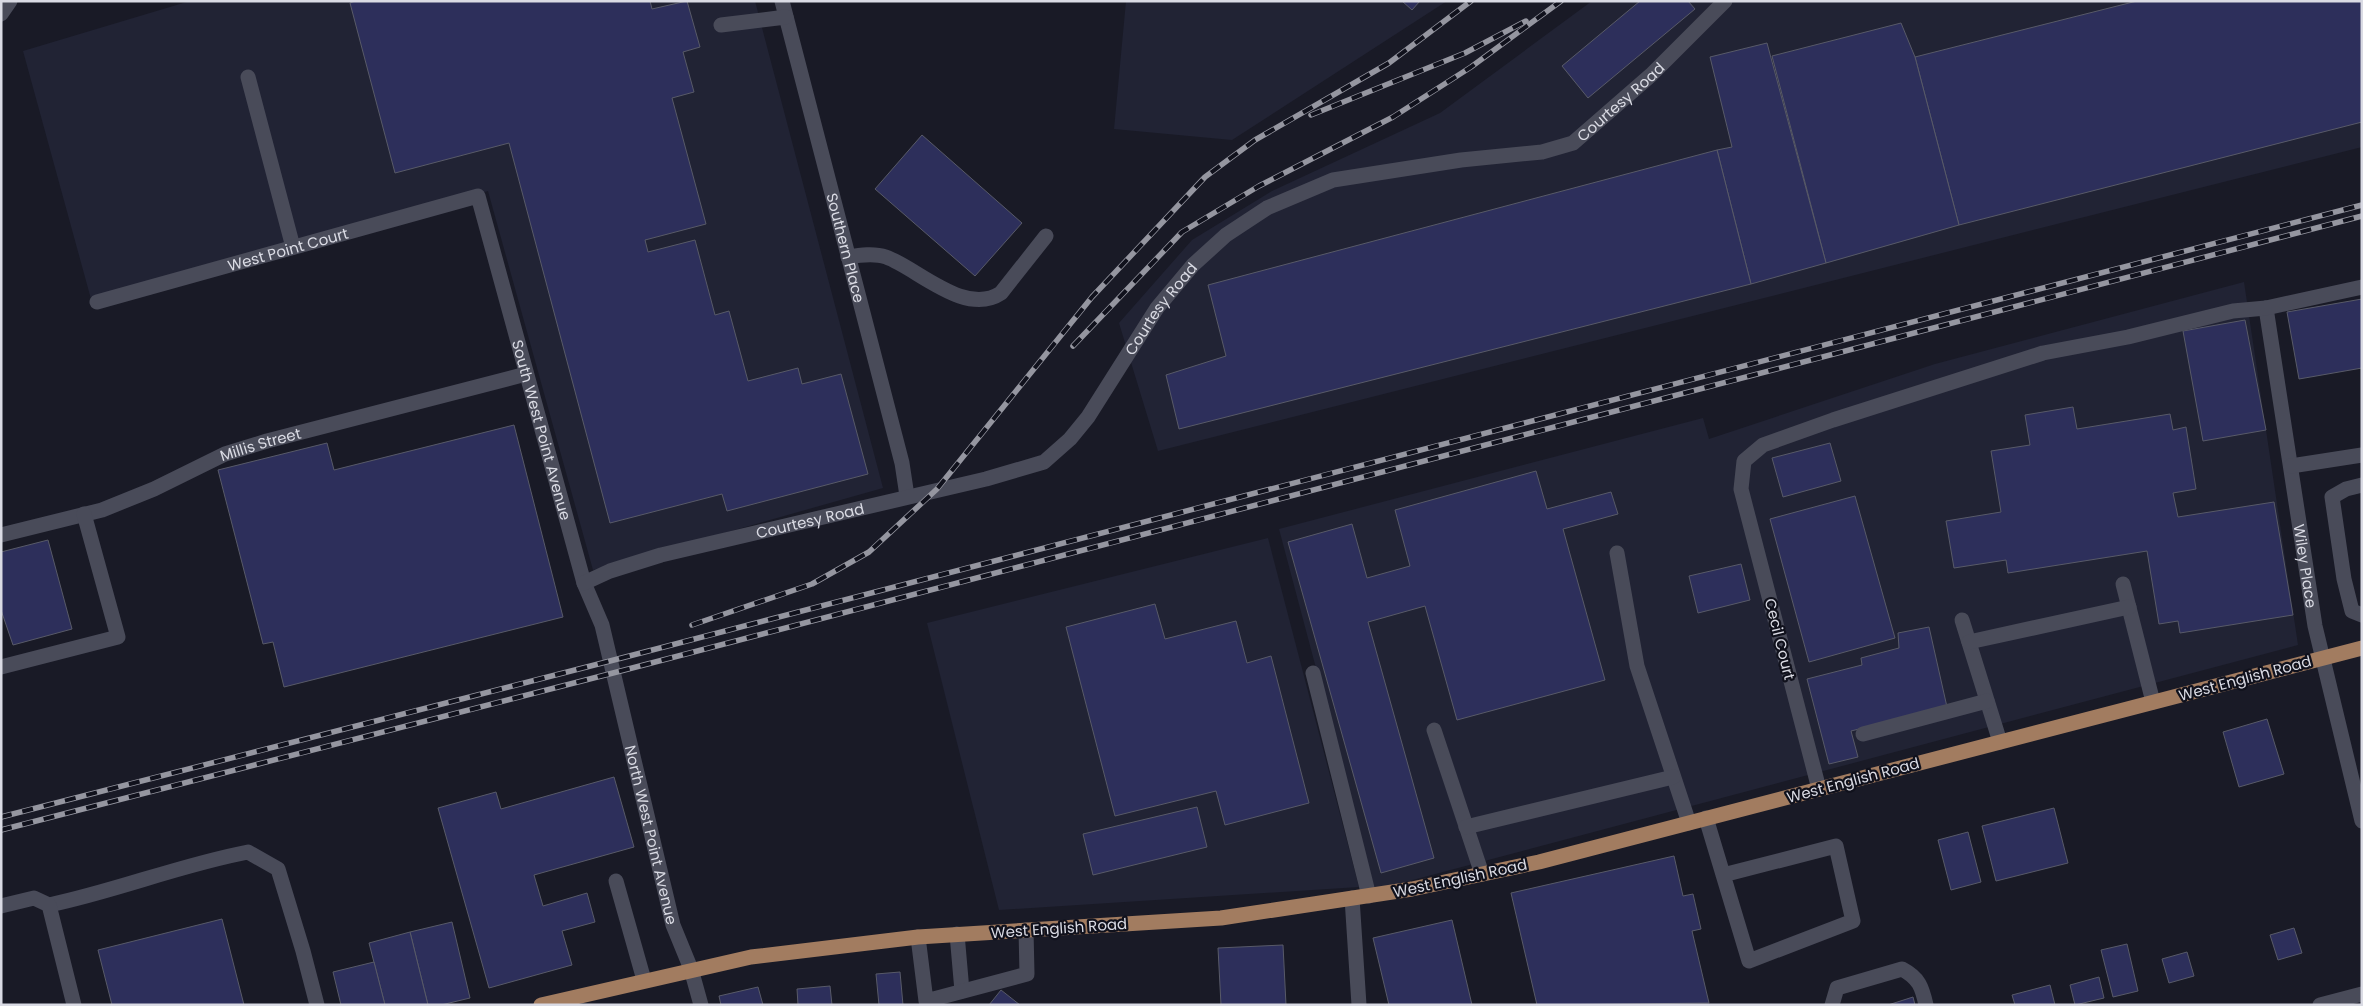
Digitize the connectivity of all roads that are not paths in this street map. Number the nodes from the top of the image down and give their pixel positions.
1 (10, 1) edge
2 (782, 1) edge
3 (1725, 1) edge
4 (1, 14) edge
5 (786, 16) junction
6 (721, 25) dead end
7 (248, 77) dead end
8 (478, 196) joint
9 (1046, 236) dead end
10 (293, 247) junction
11 (848, 257) junction
12 (2362, 287) edge
13 (97, 302) dead end
14 (2266, 308) junction
15 (526, 374) junction
16 (2362, 455) edge
17 (2290, 466) junction
18 (2362, 485) edge
19 (907, 496) junction
20 (84, 514) junction
21 (1, 535) edge
22 (1617, 553) dead end
23 (584, 583) junction
24 (2123, 584) dead end
25 (2129, 608) junction
26 (2362, 615) edge
27 (1962, 620) dead end
28 (1969, 642) junction
29 (2362, 648) edge
30 (2322, 657) junction
31 (610, 661) joint
32 (1, 667) edge
33 (1313, 673) dead end
34 (1987, 700) junction
35 (2153, 702) junction
36 (1434, 730) dead end
37 (1863, 734) dead end
38 (2000, 742) junction
39 (1673, 777) junction
40 (1819, 789) junction
41 (2358, 792) edge
42 (1706, 818) junction
43 (2362, 821) edge
44 (1689, 823) junction
45 (1466, 827) junction
46 (1482, 874) junction
47 (1723, 875) junction
48 (616, 881) dead end
49 (1369, 896) junction
50 (1352, 898) junction
51 (49, 905) junction
52 (1, 906) edge
53 (1026, 930) junction
54 (957, 934) junction
55 (918, 937) junction
56 (691, 969) junction
57 (644, 980) junction
58 (962, 991) junction
59 (2362, 994) edge
60 (558, 1003) edge
61 (74, 1005) edge
62 (317, 1005) edge
63 (541, 1005) edge
64 (701, 1005) edge
65 (1359, 1005) edge
66 (1832, 1005) edge
67 (1926, 1005) edge
68 (2320, 1005) edge

1 - 4 street
2 - 5 street, Southern Place
3 - 19 street, Courtesy Road
5 - 6 street
5 - 11 street, Southern Place
7 - 10 street
8 - 10 street, West Point Court
8 - 15 street, South West Point Avenue
9 - 11 street
10 - 13 street, West Point Court
11 - 19 street, Southern Place
12 - 14 street
14 - 17 street, Wiley Place
14 - 40 street, Cecil Court
15 - 20 street, Millis Street
15 - 23 street, South West Point Avenue
16 - 17 street
17 - 30 street, Wiley Place
18 - 26 street
19 - 23 street, Courtesy Road
20 - 21 street, Millis Street
20 - 32 street
22 - 39 street
23 - 31 street, South West Point Avenue
24 - 25 street
25 - 28 street
25 - 35 street
27 - 28 street
28 - 34 street
29 - 30 main road, West English Road
30 - 35 main road, West English Road
30 - 41 street, Wiley Place
31 - 56 street, North West Point Avenue
33 - 49 street
34 - 37 street
34 - 38 street
35 - 38 main road, West English Road
36 - 45 street
38 - 40 main road, West English Road
39 - 44 street
39 - 45 street
40 - 42 main road, West English Road
41 - 43 street, Wiley Place
42 - 44 main road, West English Road
42 - 47 street
44 - 46 main road, West English Road
45 - 46 street
46 - 49 main road, West English Road
47 - 47 street
48 - 57 street
49 - 50 main road, West English Road
50 - 53 main road, West English Road
50 - 65 street
51 - 52 street
51 - 61 street
51 - 62 street
53 - 54 main road, West English Road
53 - 58 street
54 - 55 main road, West English Road
54 - 58 street
55 - 56 main road, West English Road
55 - 58 street
56 - 57 main road, West English Road
56 - 64 street, North West Point Avenue
57 - 60 main road, West English Road
59 - 68 street
60 - 63 main road, West English Road
66 - 67 street

